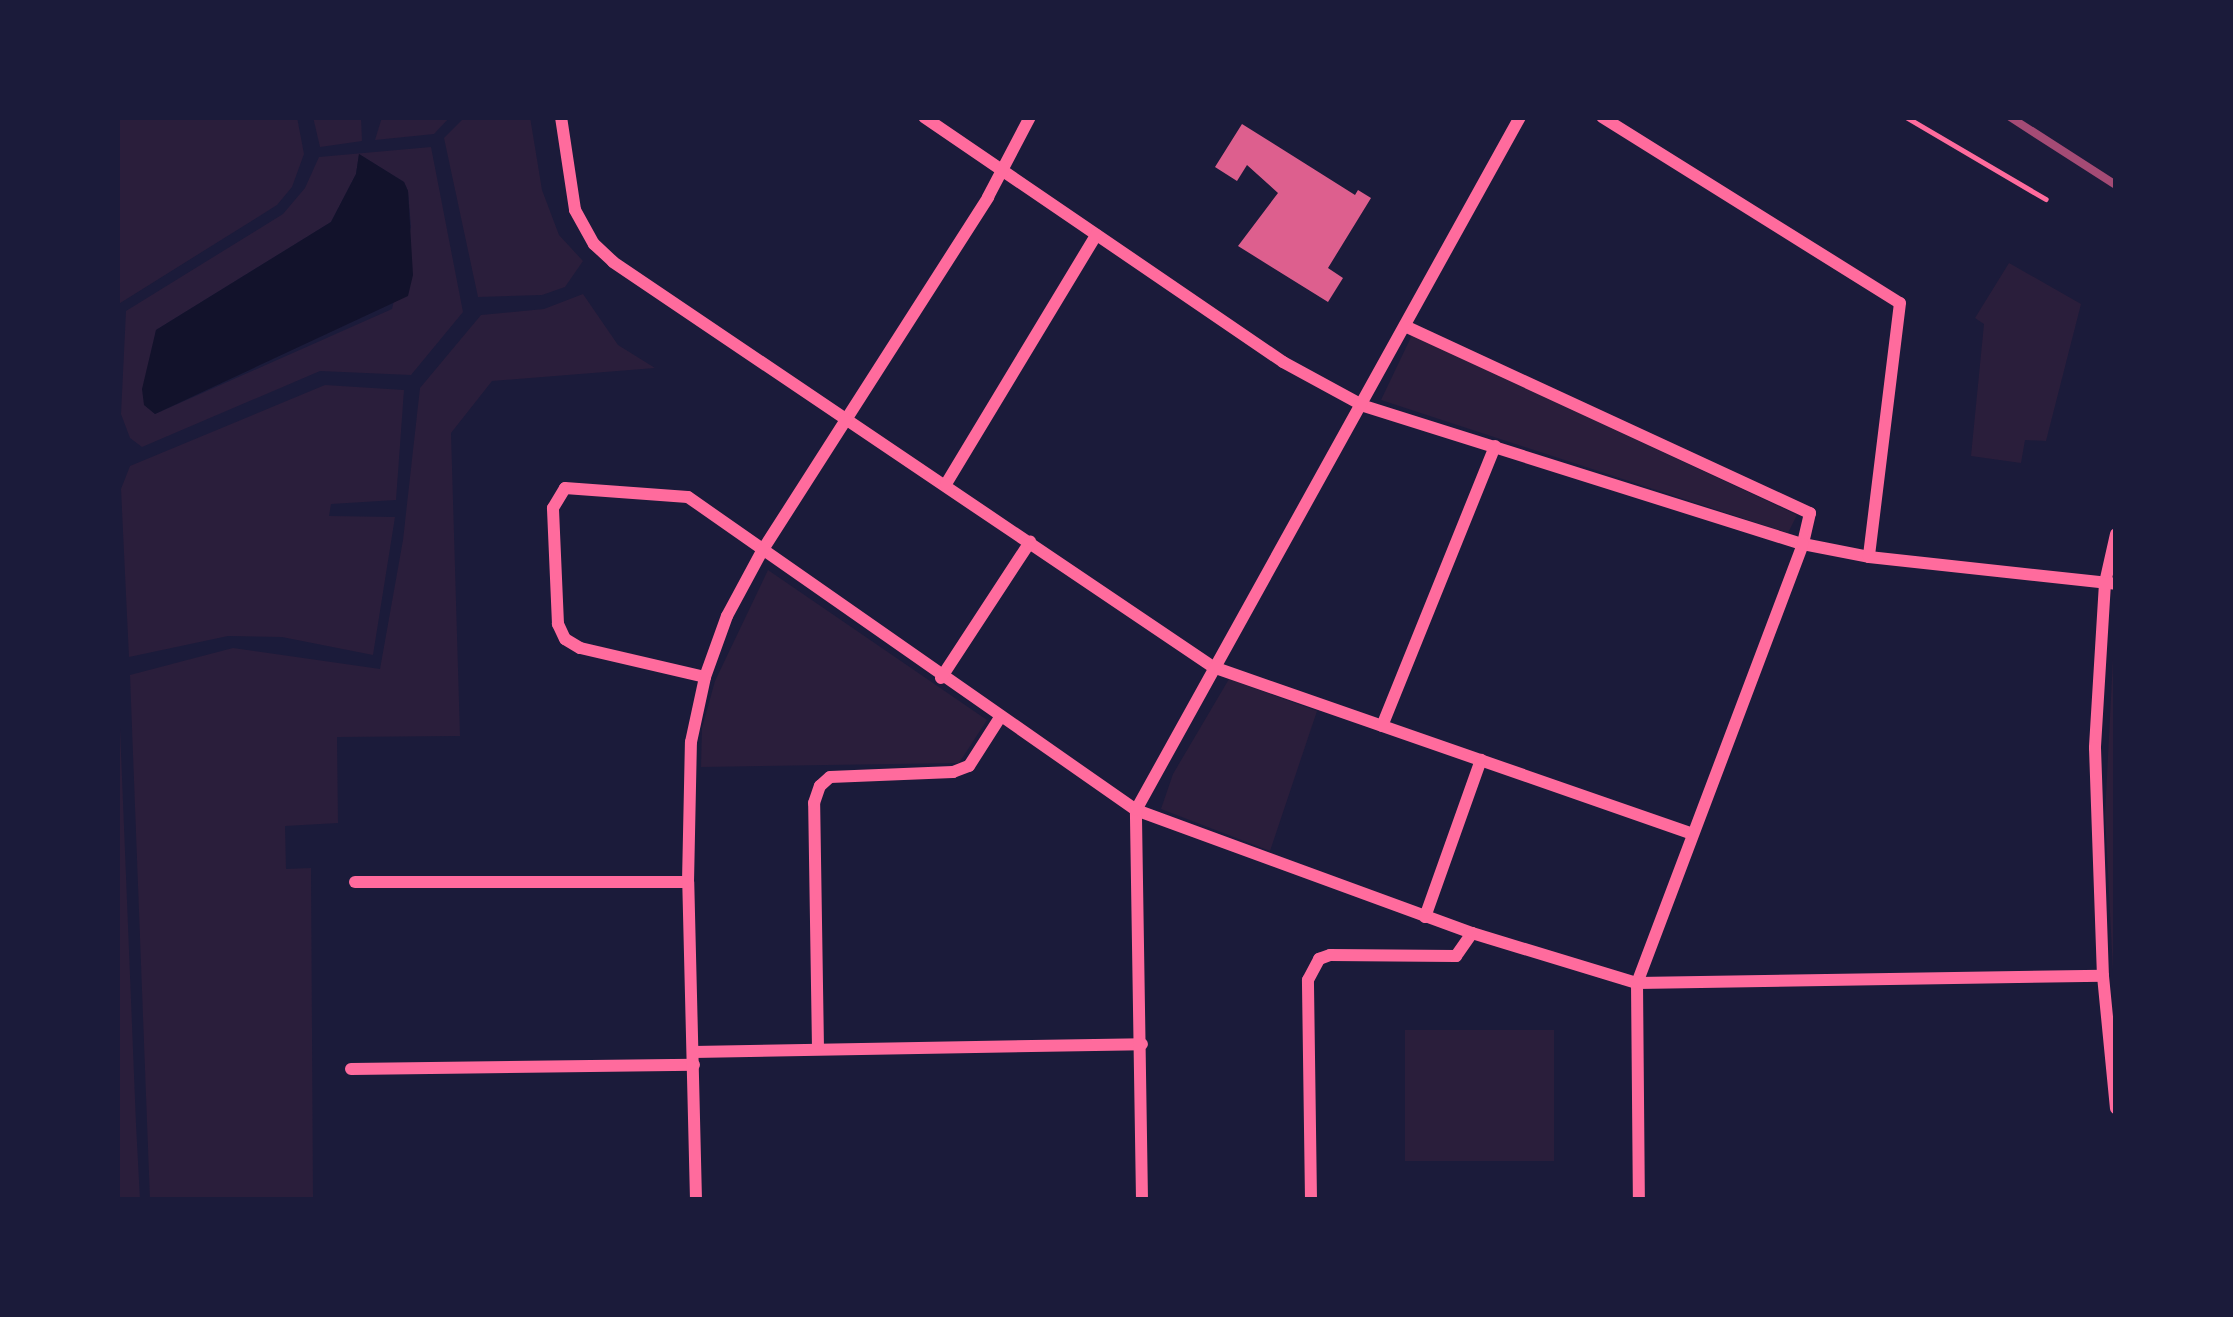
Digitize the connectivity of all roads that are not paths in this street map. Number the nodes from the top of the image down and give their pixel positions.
1 (561, 117) edge
2 (924, 117) edge
3 (1030, 117) edge
4 (1520, 117) edge
5 (1602, 117) edge
6 (1001, 170) junction
7 (1096, 235) junction
8 (1407, 327) junction
9 (1364, 406) junction
10 (845, 417) junction
11 (1495, 446) junction
12 (946, 484) junction
13 (2116, 534) edge
14 (1030, 542) junction
15 (1803, 544) junction
16 (762, 551) junction
17 (1869, 557) junction
18 (2110, 583) edge
19 (1213, 667) junction
20 (705, 677) junction
21 (941, 678) junction
22 (999, 719) junction
23 (1382, 726) junction
24 (1481, 760) junction
25 (1136, 810) junction
26 (1690, 833) junction
27 (355, 882) dead end
28 (688, 883) junction
29 (1425, 917) junction
30 (1472, 933) junction
31 (2104, 976) junction
32 (1637, 983) junction
33 (1142, 1044) junction
34 (818, 1049) junction
35 (693, 1059) junction
36 (351, 1069) dead end
37 (2116, 1108) edge
38 (697, 1200) edge
39 (1142, 1200) edge
40 (1311, 1200) edge
41 (1639, 1200) edge

1 - 10 street
2 - 6 street
3 - 6 street
4 - 8 street
5 - 17 street
6 - 7 street
6 - 10 street
7 - 9 street
7 - 12 street
8 - 9 street
8 - 15 street
9 - 11 street
9 - 19 street
10 - 12 street
10 - 16 street
11 - 15 street
11 - 23 street
12 - 14 street
13 - 18 street
14 - 19 street
14 - 21 street
15 - 17 street
15 - 26 street
16 - 20 street
16 - 20 street
16 - 21 street
17 - 18 street
18 - 31 street
19 - 23 street
19 - 25 street
20 - 28 street
21 - 22 street
22 - 25 street
22 - 34 street
23 - 24 street
24 - 26 street
24 - 29 street
25 - 29 street
25 - 33 street
26 - 32 street
27 - 28 street
28 - 35 street
29 - 30 street
30 - 32 street
30 - 40 street
31 - 32 street
31 - 37 street
32 - 41 street
33 - 34 street
33 - 39 street
34 - 35 street
35 - 36 street
35 - 38 street

